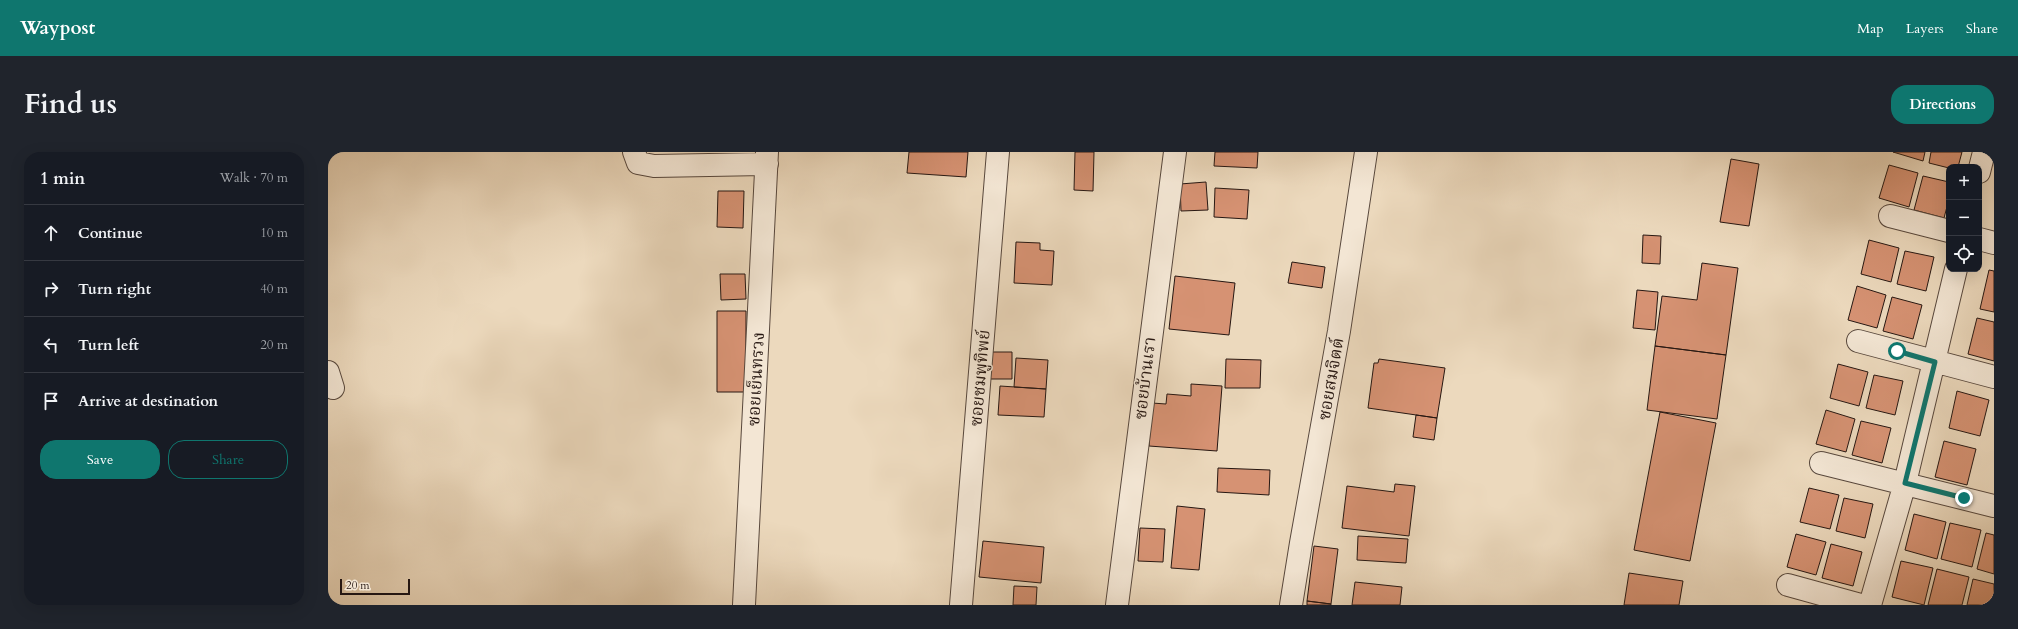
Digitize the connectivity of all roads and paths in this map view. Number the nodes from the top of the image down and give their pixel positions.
1 (634, 152) edge
2 (998, 152) edge
3 (1175, 152) edge
4 (1366, 152) edge
5 (1984, 152) edge
6 (767, 158) edge
7 (1981, 164) edge
8 (1890, 216) dead end
9 (1946, 230) edge
10 (1982, 240) edge
11 (1994, 243) edge
12 (1955, 272) edge
13 (1858, 341) dead end
14 (1935, 362) junction
15 (1994, 376) edge
16 (1821, 463) dead end
17 (1905, 483) junction
18 (1994, 506) edge
19 (1788, 586) dead end
20 (744, 605) edge
21 (961, 605) edge
22 (1117, 605) edge
23 (1292, 605) edge
24 (1861, 605) edge
25 (1870, 605) edge

1 - 6 street
2 - 21 street, ซอยชมพูทิพย์
3 - 22 street, ซอยบ้านเรา
4 - 23 street, ซอยสมจิตต์
5 - 7 street
6 - 20 street, ซอยเย็นทรวง
8 - 9 street
10 - 11 street
12 - 14 street
13 - 14 street
14 - 15 street
14 - 17 street
16 - 17 street
17 - 18 street
17 - 25 street
19 - 24 street

